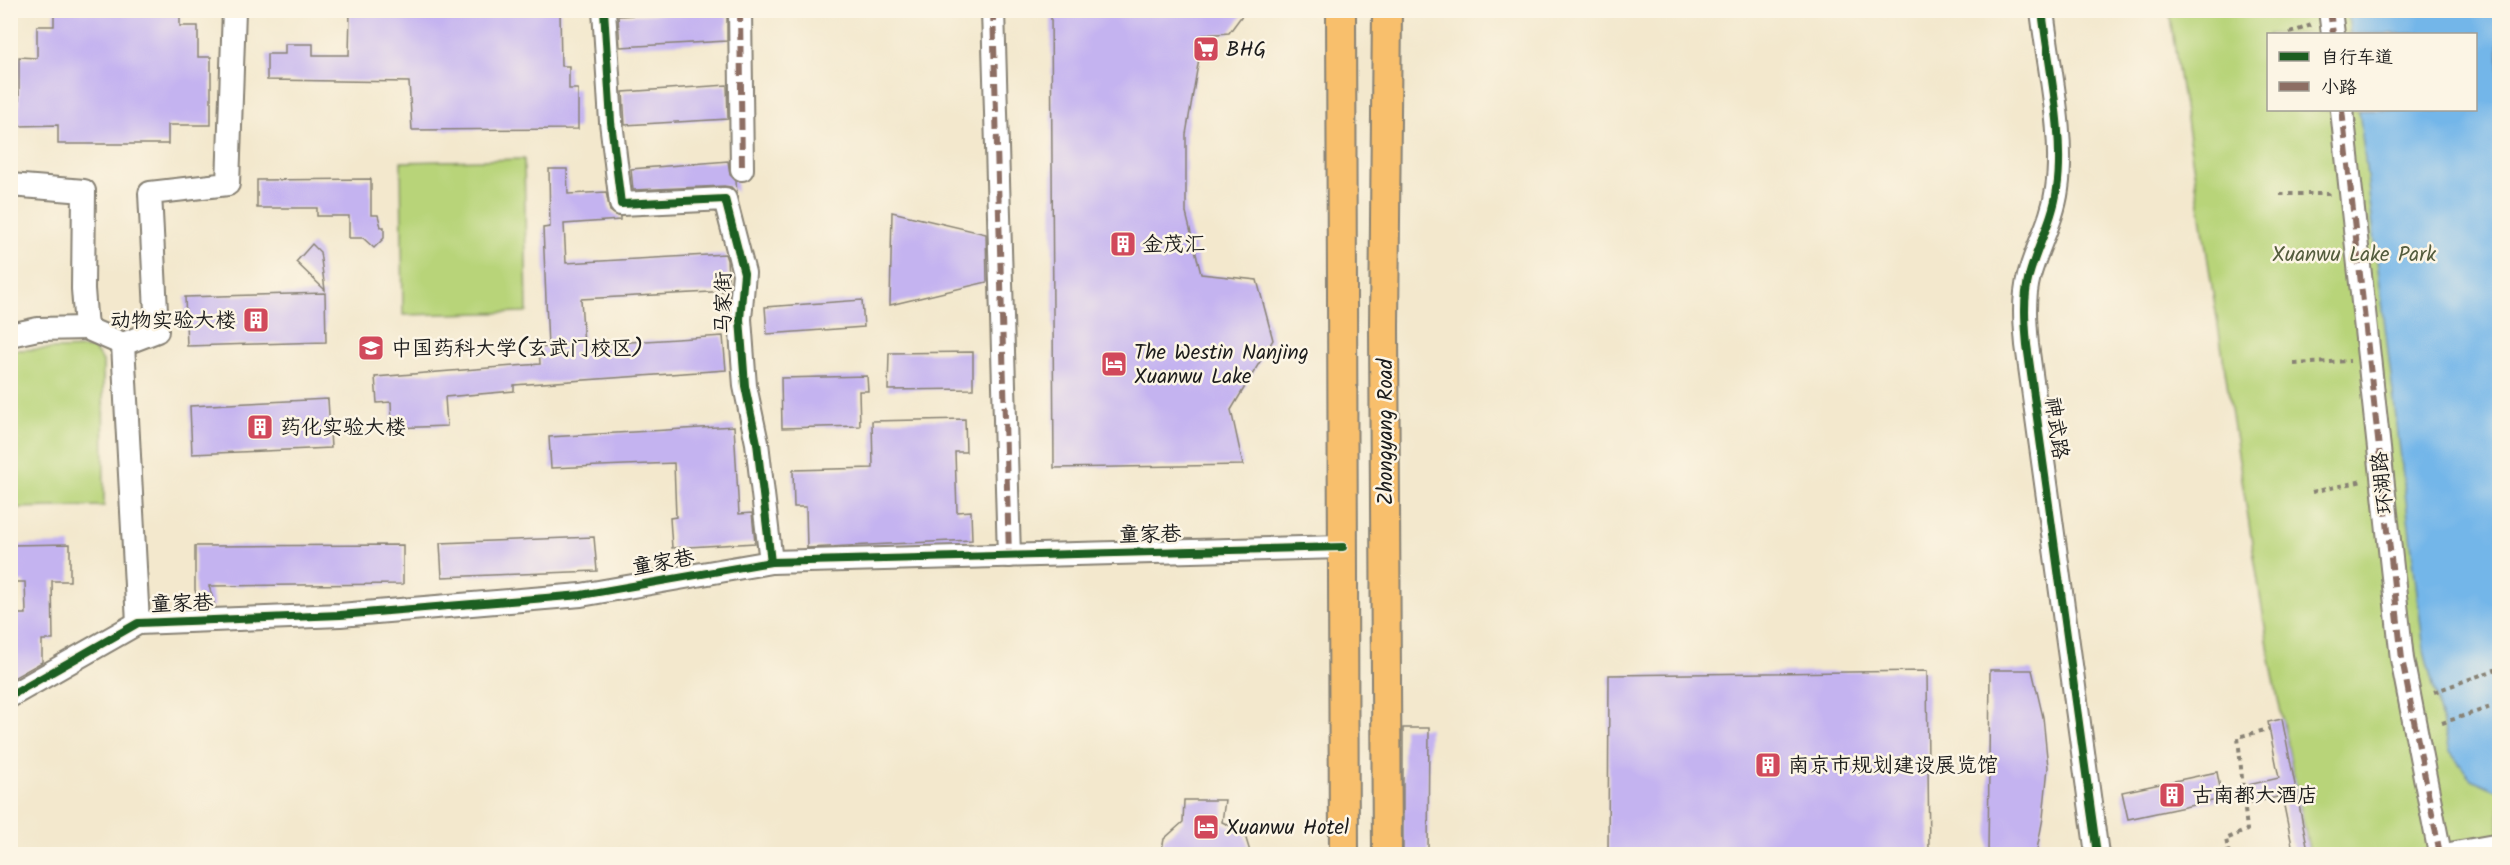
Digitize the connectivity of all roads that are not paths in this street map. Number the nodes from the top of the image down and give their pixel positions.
1 (234, 10) edge
2 (604, 10) edge
3 (740, 10) edge
4 (993, 10) edge
5 (1341, 10) edge
6 (1387, 10) edge
7 (2042, 10) edge
8 (2331, 10) edge
9 (2333, 33) edge
10 (2342, 111) edge
11 (742, 169) dead end
12 (10, 185) edge
13 (86, 328) junction
14 (10, 335) edge
15 (123, 344) junction
16 (1343, 548) junction
17 (1009, 556) junction
18 (771, 562) junction
19 (138, 623) junction
20 (10, 696) edge
21 (2499, 845) edge
22 (1344, 855) edge
23 (1387, 855) edge
24 (2097, 855) edge
25 (2440, 855) edge
26 (2450, 855) edge

1 - 15 street
2 - 18 street, 马家街
3 - 11 street
4 - 17 street
5 - 16 main road, Zhongyang Road
6 - 23 main road, Zhongyang Road
7 - 24 street, 神武路
8 - 9 street
10 - 25 street, 环湖路
12 - 13 street
13 - 14 street
13 - 15 street
15 - 19 street
16 - 17 street, 童家巷
16 - 22 main road, Zhongyang Road
17 - 18 street, 童家巷
18 - 19 street, 童家巷
19 - 20 street, 童家巷
21 - 26 street

